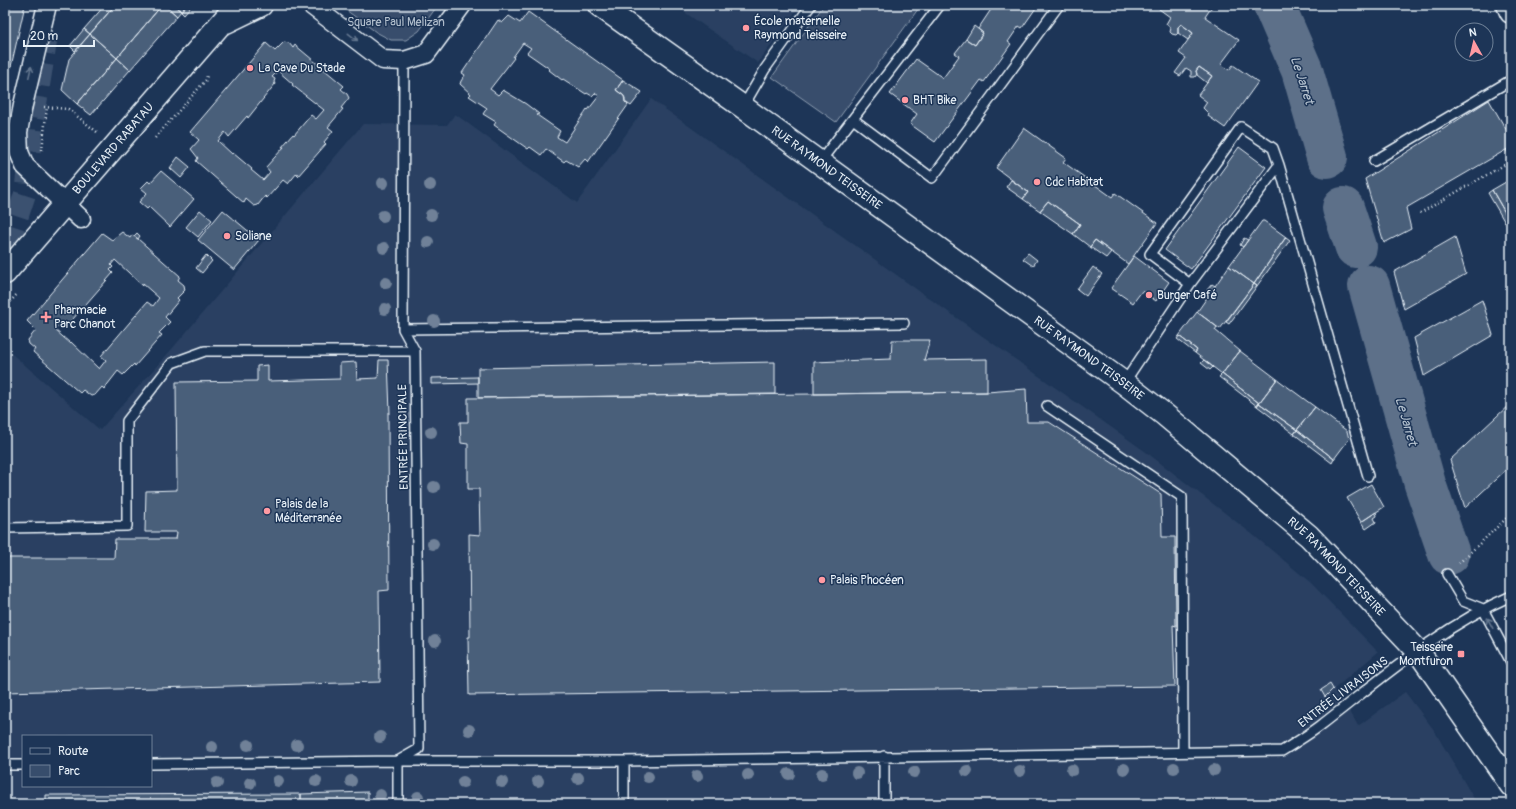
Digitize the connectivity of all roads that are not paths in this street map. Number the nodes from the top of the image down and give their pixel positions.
1 (47, 5) edge
2 (237, 5) edge
3 (261, 5) edge
4 (311, 5) edge
5 (462, 5) edge
6 (599, 5) edge
7 (811, 5) edge
8 (940, 5) edge
9 (1059, 5) edge
10 (1508, 5) edge
11 (1511, 12) edge
12 (221, 24) junction
13 (404, 61) junction
14 (1511, 80) edge
15 (743, 107) junction
16 (853, 119) junction
17 (1374, 161) dead end
18 (819, 163) junction
19 (1279, 165) junction
20 (64, 204) junction
21 (81, 219) dead end
22 (5, 273) edge
23 (1190, 284) junction
24 (904, 323) dead end
25 (403, 329) junction
26 (415, 351) junction
27 (1124, 383) junction
28 (1047, 406) dead end
29 (1368, 476) dead end
30 (5, 528) edge
31 (1447, 574) road end
32 (1511, 596) edge
33 (1483, 609) junction
34 (1418, 651) junction
35 (1511, 662) edge
36 (1183, 752) junction
37 (884, 756) junction
38 (398, 761) junction
39 (624, 761) junction
40 (152, 764) edge
41 (5, 765) edge
42 (22, 765) edge
43 (1511, 785) edge
44 (398, 804) edge
45 (624, 804) edge
46 (884, 804) edge

20 -> 1 street
2 - 12 street, BOULEVARD RABATAU
3 - 12 street, BOULEVARD RABATAU
4 -> 13 street
5 - 13 street
6 - 15 street, RUE RAYMOND TEISSEIRE
7 - 15 lane
8 - 16 lane
9 - 16 lane
10 - 11 street
12 - 20 street, BOULEVARD RABATAU
13 - 25 lane, ENTRÉE PRINCIPALE
14 - 17 lane
15 - 18 street, RUE RAYMOND TEISSEIRE
16 - 18 lane
18 - 27 street, RUE RAYMOND TEISSEIRE
19 - 23 lane
19 - 23 lane
19 - 29 lane
20 - 21 street
20 - 22 street, BOULEVARD RABATAU
23 - 27 lane
24 - 25 lane
25 - 26 lane, ENTRÉE PRINCIPALE
26 - 30 lane
26 - 38 lane, ENTRÉE PRINCIPALE
27 - 34 street, RUE RAYMOND TEISSEIRE
28 - 36 lane
31 - 33 lane
32 - 33 lane, ENTRÉE LIVRAISONS
33 - 34 lane, ENTRÉE LIVRAISONS
35 -> 33 lane
34 - 36 lane, ENTRÉE LIVRAISONS
34 - 43 street, RUE RAYMOND TEISSEIRE
36 - 37 lane
37 - 39 lane
37 - 46 lane
38 - 39 lane
38 - 40 lane
38 - 44 lane
39 - 45 lane
41 - 42 lane

